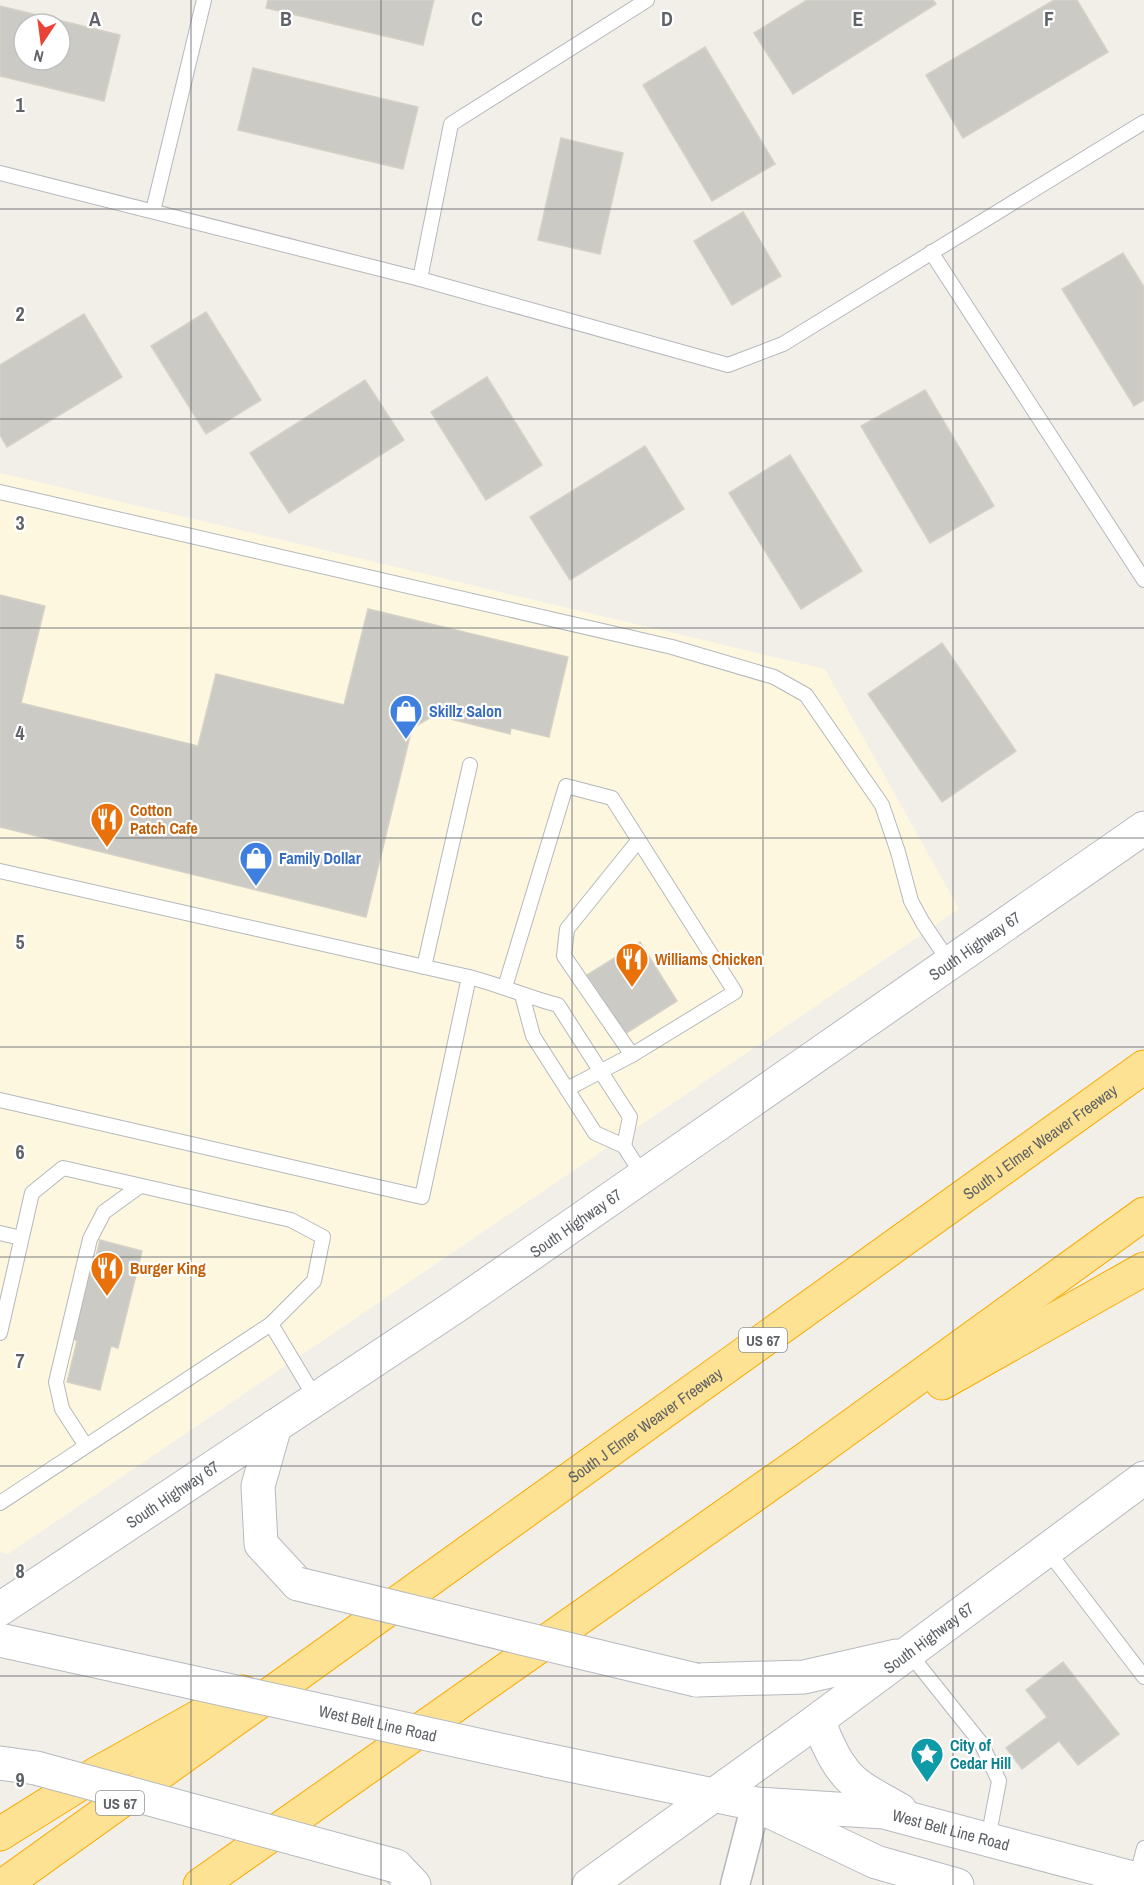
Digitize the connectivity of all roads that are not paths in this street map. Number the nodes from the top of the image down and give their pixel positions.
1 (204, 0) edge
2 (647, 0) edge
3 (1144, 122) edge
4 (0, 172) edge
5 (153, 212) junction
6 (931, 252) junction
7 (420, 279) junction
8 (0, 492) edge
9 (1144, 580) edge
10 (470, 765) dead end
11 (1144, 828) edge
12 (638, 841) junction
13 (0, 870) edge
14 (950, 963) junction
15 (424, 967) junction
16 (469, 977) junction
17 (505, 987) junction
18 (522, 995) junction
19 (632, 1055) junction
20 (1144, 1067) edge
21 (599, 1072) junction
22 (567, 1089) junction
23 (0, 1100) edge
24 (624, 1146) junction
25 (643, 1176) junction
26 (140, 1186) junction
27 (1144, 1214) edge
28 (0, 1233) edge
29 (21, 1238) junction
30 (1144, 1269) edge
31 (271, 1324) junction
32 (0, 1333) edge
33 (316, 1399) junction
34 (275, 1426) junction
35 (87, 1446) junction
36 (807, 1458) junction
37 (1144, 1478) edge
38 (0, 1503) edge
39 (1047, 1550) junction
40 (0, 1609) edge
41 (389, 1610) junction
42 (0, 1640) edge
43 (909, 1653) junction
44 (1144, 1677) edge
45 (823, 1716) junction
46 (0, 1763) edge
47 (711, 1797) junction
48 (756, 1804) junction
49 (920, 1822) junction
50 (0, 1834) edge
51 (988, 1840) junction
52 (1144, 1848) edge
53 (405, 1875) edge
54 (1140, 1880) edge
55 (4, 1885) edge
56 (200, 1885) edge
57 (589, 1885) edge
58 (735, 1885) edge
59 (957, 1885) edge

1 - 5 lane
2 - 7 lane
3 - 6 lane
4 - 5 lane
5 - 7 lane
6 - 7 lane
6 - 9 lane
8 - 14 lane
10 - 15 lane
11 - 14 main road, South Highway 67
12 - 17 lane
12 - 19 lane
12 - 19 lane
13 - 15 lane
14 - 25 main road, South Highway 67
15 - 16 lane
16 - 17 lane
16 - 23 lane
17 - 18 lane
18 - 21 lane
18 - 22 lane
19 - 21 lane
20 - 41 highway, South J Elmer Weaver Freeway / US 67
21 - 22 lane
21 - 24 lane
22 - 24 lane
24 - 25 lane
25 - 33 main road, South Highway 67
26 - 29 lane
26 - 31 lane
26 - 35 lane
27 - 36 highway
28 - 29 lane
29 - 32 lane
30 - 36 highway
31 - 33 lane
31 - 35 lane
33 - 34 main road, South Highway 67
34 - 40 main road, South Highway 67
34 - 41 main road, bridge
35 - 38 lane
36 - 56 highway
37 - 39 main road, South Highway 67
39 - 43 main road, South Highway 67
39 - 44 lane
41 - 43 main road, bridge
41 - 50 highway
41 - 55 highway, South J Elmer Weaver Freeway / US 67
42 - 47 main road, West Belt Line Road, bridge
43 - 45 main road, South Highway 67
43 - 51 lane
45 - 47 main road, South Highway 67
45 - 49 main road
46 - 53 main road, bridge
47 - 48 main road, West Belt Line Road
47 - 57 main road, South Highway 67
48 - 49 main road, West Belt Line Road
48 - 58 street
48 - 59 main road, West Belt Line Road
49 - 51 main road, West Belt Line Road
51 - 54 main road, West Belt Line Road
52 - 54 lane

